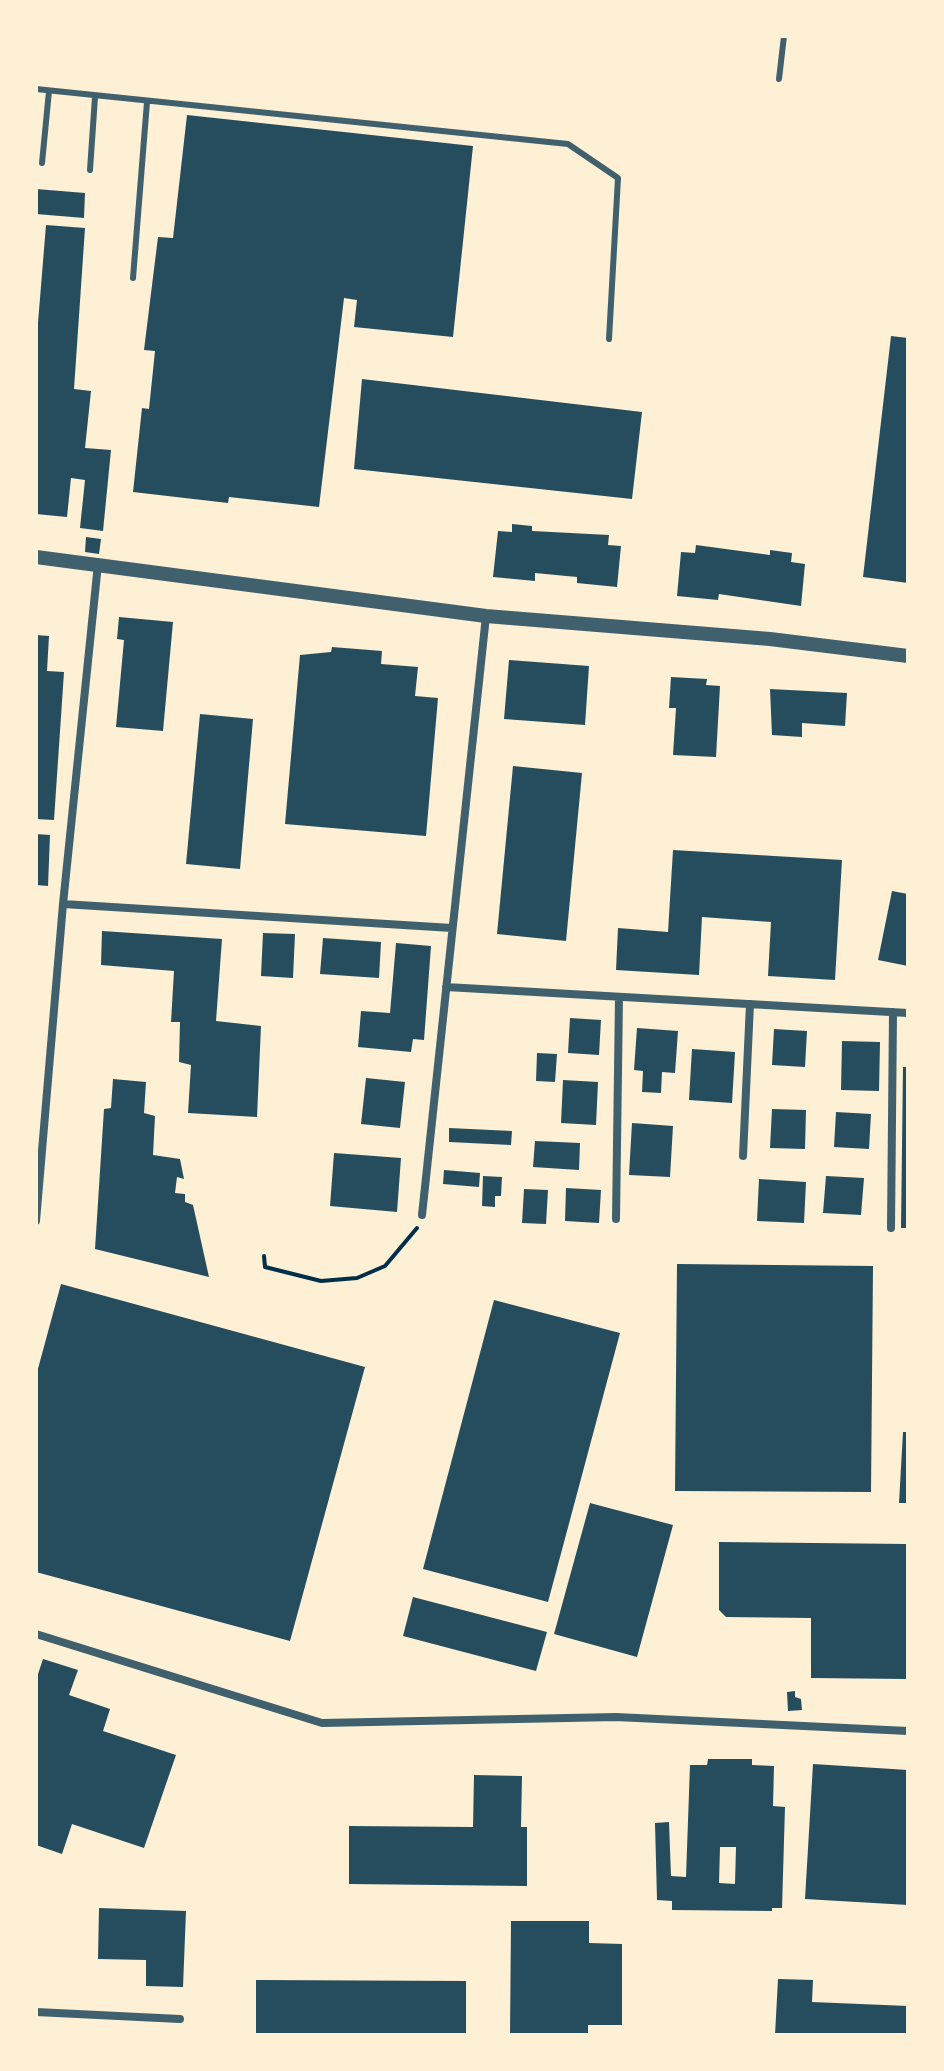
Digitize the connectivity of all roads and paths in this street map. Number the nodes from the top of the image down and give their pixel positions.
1 (784, 36) edge
2 (779, 79) dead end
3 (36, 89) edge
4 (49, 91) junction
5 (95, 97) junction
6 (147, 102) junction
7 (42, 163) dead end
8 (90, 170) dead end
9 (133, 278) dead end
10 (609, 339) dead end
11 (36, 557) edge
12 (98, 564) junction
13 (486, 616) junction
14 (908, 656) edge
15 (63, 904) junction
16 (452, 928) junction
17 (446, 987) junction
18 (619, 997) junction
19 (750, 1004) junction
20 (893, 1012) junction
21 (908, 1013) edge
22 (743, 1156) dead end
23 (422, 1215) joint
24 (616, 1219) dead end
25 (36, 1221) edge
26 (891, 1228) dead end
27 (264, 1256) dead end
28 (36, 1634) edge
29 (908, 1731) edge
30 (36, 2012) edge
31 (180, 2019) dead end

1 - 2 lane
3 - 4 lane
4 - 5 lane
4 - 7 lane
5 - 6 lane
5 - 8 lane
6 - 9 lane
6 - 10 lane
11 - 12 street
12 - 13 street
12 - 15 street
13 - 14 street
13 - 16 street
15 - 16 street
15 - 25 street
16 - 17 street
17 - 18 street
17 - 23 street
18 - 19 street
18 - 24 street
19 - 20 street
19 - 22 street
20 - 21 street
20 - 26 street
23 - 27 path
28 - 29 street
30 - 31 street

